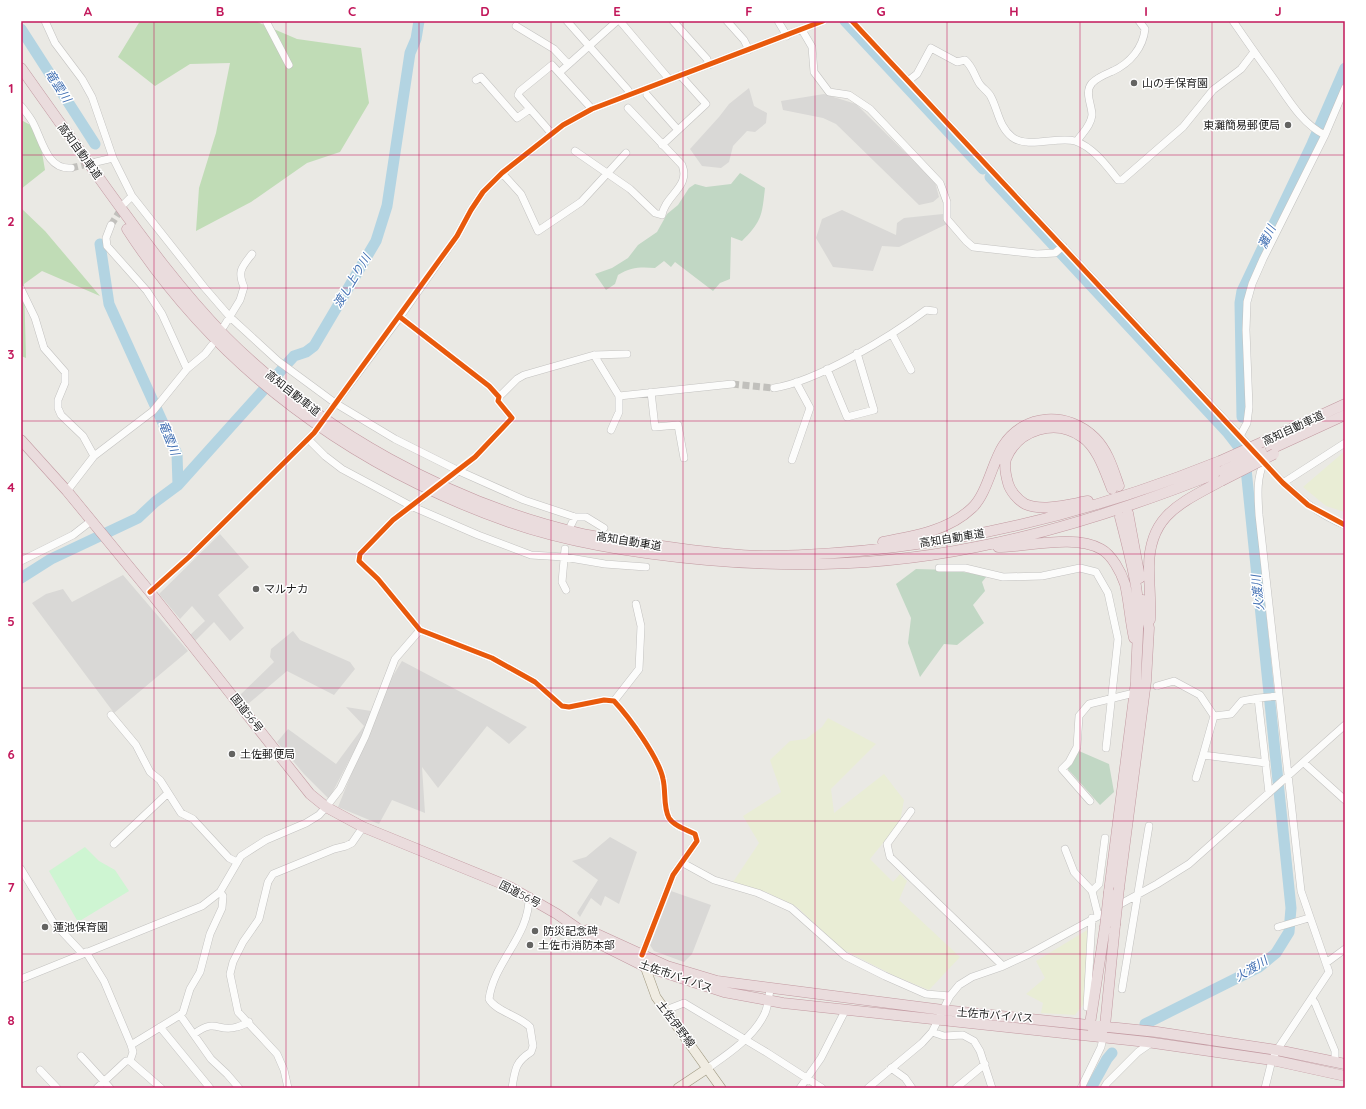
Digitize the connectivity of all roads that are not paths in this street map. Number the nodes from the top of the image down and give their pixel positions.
1 (44, 21) edge
2 (266, 21) edge
3 (568, 21) edge
4 (617, 21) edge
5 (620, 21) edge
6 (673, 21) edge
7 (727, 21) edge
8 (778, 21) edge
9 (823, 21) edge
10 (852, 21) edge
11 (1139, 21) edge
12 (1232, 21) edge
13 (516, 26) dead end
14 (802, 30) junction
15 (787, 36) junction
16 (589, 45) junction
17 (749, 50) junction
18 (1254, 52) junction
19 (568, 64) junction
20 (289, 65) dead end
21 (709, 65) junction
22 (21, 68) edge
23 (560, 72) junction
24 (680, 75) junction
25 (670, 79) junction
26 (476, 80) dead end
27 (908, 81) junction
28 (1345, 88) edge
29 (630, 94) junction
30 (647, 95) dead end
31 (21, 106) edge
32 (628, 108) dead end
33 (530, 109) junction
34 (592, 109) junction
35 (54, 114) junction
36 (678, 130) junction
37 (552, 134) junction
38 (1325, 135) junction
39 (1077, 141) junction
40 (662, 145) junction
41 (575, 151) dead end
42 (626, 153) dead end
43 (113, 158) junction
44 (96, 162) tunnel mouth
45 (71, 168) tunnel mouth
46 (502, 173) junction
47 (607, 173) junction
48 (132, 196) junction
49 (124, 204) tunnel mouth
50 (111, 225) tunnel mouth
51 (1063, 246) junction
52 (252, 254) dead end
53 (21, 289) edge
54 (934, 311) dead end
55 (230, 316) junction
56 (400, 317) junction
57 (224, 326) dead end
58 (892, 334) junction
59 (212, 345) dead end
60 (857, 353) junction
61 (627, 354) dead end
62 (594, 355) junction
63 (187, 369) junction
64 (827, 369) junction
65 (911, 370) dead end
66 (796, 382) junction
67 (732, 384) tunnel mouth
68 (774, 388) tunnel mouth
69 (650, 392) junction
70 (619, 396) junction
71 (499, 397) junction
72 (335, 403) junction
73 (1345, 404) edge
74 (329, 412) dead end
75 (1342, 416) edge
76 (611, 430) dead end
77 (314, 433) dead end
78 (1240, 436) junction
79 (308, 439) junction
80 (21, 440) edge
81 (1345, 443) edge
82 (1271, 448) junction
83 (94, 456) junction
84 (684, 458) dead end
85 (792, 460) dead end
86 (1264, 462) junction
87 (460, 471) junction
88 (1222, 476) junction
89 (450, 478) tunnel mouth
90 (1283, 483) junction
91 (67, 491) junction
92 (1130, 493) junction
93 (422, 498) tunnel mouth
94 (411, 506) junction
95 (575, 517) junction
96 (94, 524) junction
97 (571, 525) dead end
98 (1345, 525) edge
99 (604, 528) dead end
100 (974, 548) junction
101 (565, 549) dead end
102 (765, 556) junction
103 (564, 557) junction
104 (21, 561) edge
105 (646, 567) dead end
106 (939, 568) dead end
107 (566, 590) dead end
108 (150, 592) junction
109 (636, 604) dead end
110 (1149, 628) junction
111 (420, 630) junction
112 (1136, 648) junction
113 (1157, 686) dead end
114 (1130, 694) dead end
115 (1277, 696) junction
116 (1260, 698) junction
117 (1111, 699) junction
118 (614, 701) junction
119 (111, 715) dead end
120 (1214, 716) junction
121 (1345, 725) edge
122 (1106, 748) dead end
123 (1203, 755) junction
124 (1266, 763) junction
125 (1304, 763) junction
126 (1287, 777) junction
127 (1196, 778) dead end
128 (1271, 791) junction
129 (167, 794) junction
130 (1090, 800) dead end
131 (1345, 800) edge
132 (326, 808) junction
133 (911, 811) dead end
134 (1149, 826) dead end
135 (363, 827) junction
136 (1105, 838) dead end
137 (114, 844) dead end
138 (1065, 849) dead end
139 (237, 862) junction
140 (683, 863) junction
141 (21, 869) edge
142 (1114, 890) junction
143 (1092, 891) junction
144 (220, 892) junction
145 (1139, 894) junction
146 (529, 896) junction
147 (558, 914) junction
148 (1095, 917) junction
149 (1309, 918) junction
150 (1110, 926) junction
151 (1278, 928) dead end
152 (1345, 949) edge
153 (84, 953) junction
154 (642, 955) junction
155 (1326, 963) junction
156 (644, 966) junction
157 (1003, 966) junction
158 (21, 979) edge
159 (770, 989) junction
160 (1122, 989) dead end
161 (950, 996) junction
162 (1312, 999) junction
163 (768, 1000) junction
164 (1087, 1007) dead end
165 (846, 1009) junction
166 (666, 1010) junction
167 (943, 1010) junction
168 (180, 1015) junction
169 (938, 1020) junction
170 (249, 1022) junction
171 (1090, 1024) junction
172 (1105, 1026) junction
173 (160, 1027) junction
174 (932, 1032) junction
175 (194, 1034) junction
176 (1105, 1038) junction
177 (744, 1040) junction
178 (1149, 1043) junction
179 (131, 1045) junction
180 (1277, 1050) junction
181 (81, 1056) dead end
182 (130, 1060) junction
183 (1272, 1060) junction
184 (1340, 1063) edge
185 (985, 1064) junction
186 (708, 1068) junction
187 (891, 1068) junction
188 (40, 1070) dead end
189 (1345, 1076) edge
190 (807, 1078) junction
191 (104, 1082) junction
192 (234, 1086) edge
193 (57, 1088) edge
194 (97, 1088) edge
195 (110, 1088) edge
196 (161, 1088) edge
197 (210, 1088) edge
198 (288, 1088) edge
199 (512, 1088) edge
200 (678, 1088) edge
201 (721, 1088) edge
202 (800, 1088) edge
203 (822, 1088) edge
204 (868, 1088) edge
205 (912, 1088) edge
206 (956, 1088) edge
207 (992, 1088) edge
208 (1080, 1088) edge
209 (1104, 1088) edge
210 (1265, 1088) edge

1 - 43 street
2 - 20 street
3 - 16 street
4 - 16 street
5 - 25 street
6 - 21 street
7 - 17 street
8 - 15 street
9 - 14 street
10 - 27 street
11 - 39 street
12 - 18 street
13 - 19 street
14 - 15 street
14 - 51 street
15 - 17 street
16 - 19 street
16 - 29 street
17 - 21 street
18 - 38 street
18 - 39 street
19 - 23 street
21 - 24 street
22 - 35 highway, 高知自動車道
23 - 33 street
23 - 34 street
24 - 25 street
24 - 36 street
25 - 29 street
26 - 33 street
27 - 39 street
27 - 51 street
28 - 38 street
29 - 34 street
30 - 36 street
31 - 45 street
32 - 40 street
33 - 37 street
34 - 37 street
35 - 100 highway, 高知自動車道
35 - 102 highway, 高知自動車道
36 - 40 street
37 - 46 street
38 - 78 street
40 - 47 street
41 - 47 street
42 - 47 street
43 - 44 street
43 - 48 street
46 - 47 street
46 - 56 street
48 - 49 street
48 - 55 street
50 - 63 street
51 - 78 street
52 - 55 street
53 - 83 street
54 - 58 street
55 - 57 street
55 - 72 street
56 - 71 street
56 - 72 street
58 - 60 street
58 - 65 street
59 - 63 street
60 - 64 street
60 - 64 street
61 - 62 street
62 - 70 street
62 - 71 street
63 - 83 street
64 - 66 street
66 - 68 street
66 - 85 street
67 - 69 street
69 - 70 street
69 - 84 street
70 - 76 street
71 - 87 street
72 - 74 street
72 - 87 street
73 - 82 highway, 高知自動車道
75 - 82 highway
77 - 79 street
78 - 86 street
79 - 94 street
79 - 108 street
80 - 91 highway, 国道56号
81 - 90 street
82 - 88 highway, bridge
82 - 92 highway, 高知自動車道, bridge
83 - 91 street
86 - 90 street
86 - 115 street
87 - 89 street
87 - 95 street
88 - 100 highway, 高知自動車道
88 - 110 highway
90 - 98 street
91 - 96 highway, 国道56号
92 - 102 highway, 高知自動車道
92 - 102 highway
93 - 94 street
94 - 103 street
94 - 111 street
95 - 97 street
95 - 99 street
96 - 104 street
96 - 108 highway, 国道56号
100 - 112 highway
101 - 103 street
103 - 105 street
103 - 107 street
106 - 117 street
108 - 132 highway, 国道56号
109 - 118 street
110 - 112 highway
110 - 142 highway
111 - 118 street
111 - 132 street
112 - 142 highway
113 - 120 street
114 - 117 street
115 - 116 street
115 - 126 street
116 - 120 street
116 - 124 street
117 - 122 street
117 - 130 street
118 - 140 street
119 - 129 street
120 - 123 street
121 - 125 street
123 - 124 street
123 - 127 street
124 - 128 street
125 - 126 street
125 - 131 street
126 - 128 street
126 - 149 street
128 - 145 street
129 - 137 street
129 - 139 street
132 - 135 highway, 国道56号
132 - 139 street
133 - 157 street
134 - 145 street
135 - 146 highway, 国道56号
135 - 170 street
136 - 143 street
138 - 143 street
139 - 144 street
140 - 154 street
140 - 161 street
141 - 153 street
142 - 150 highway, bridge
143 - 148 street
144 - 153 street
144 - 168 street
145 - 148 street
145 - 160 street
146 - 147 highway, 国道56号
146 - 199 street
147 - 154 highway, 土佐市バイパス
147 - 156 highway, 土佐市バイパス
148 - 157 street
148 - 164 street
149 - 151 street
149 - 155 street
150 - 171 highway
150 - 172 highway
152 - 155 street
153 - 158 street
153 - 179 street
154 - 156 main road, 土佐伊野線
154 - 159 highway, 土佐市バイパス
155 - 162 street
156 - 163 highway, 土佐市バイパス
156 - 166 main road, 土佐伊野線
157 - 161 street
159 - 163 street
159 - 167 highway, 土佐市バイパス
161 - 167 street
162 - 180 street
162 - 184 street
163 - 165 highway, 土佐市バイパス
163 - 177 street
165 - 169 highway, 土佐市バイパス
165 - 190 street
166 - 177 street
166 - 186 main road, 土佐伊野線
167 - 169 street
167 - 171 highway, 土佐市バイパス
168 - 173 street
168 - 175 street
169 - 174 street
169 - 176 highway, 土佐市バイパス
170 - 175 street
170 - 198 street
171 - 172 highway, 土佐市バイパス
171 - 176 highway
172 - 176 highway
172 - 180 highway, 土佐市バイパス
173 - 179 street
173 - 197 street
174 - 185 street
174 - 187 street
175 - 192 street
176 - 178 highway, 土佐市バイパス
176 - 208 street
177 - 186 street
177 - 190 street
178 - 183 highway, 土佐市バイパス
178 - 209 street
179 - 182 street
180 - 183 street
180 - 184 highway, 土佐市バイパス
181 - 191 street
182 - 191 street
182 - 196 street
183 - 189 highway, 土佐市バイパス
183 - 210 street
185 - 206 street
185 - 207 street
186 - 200 main road
186 - 201 main road, 土佐伊野線
187 - 204 street
187 - 205 street
188 - 193 street
190 - 202 street
190 - 203 street
191 - 194 street
191 - 195 street

